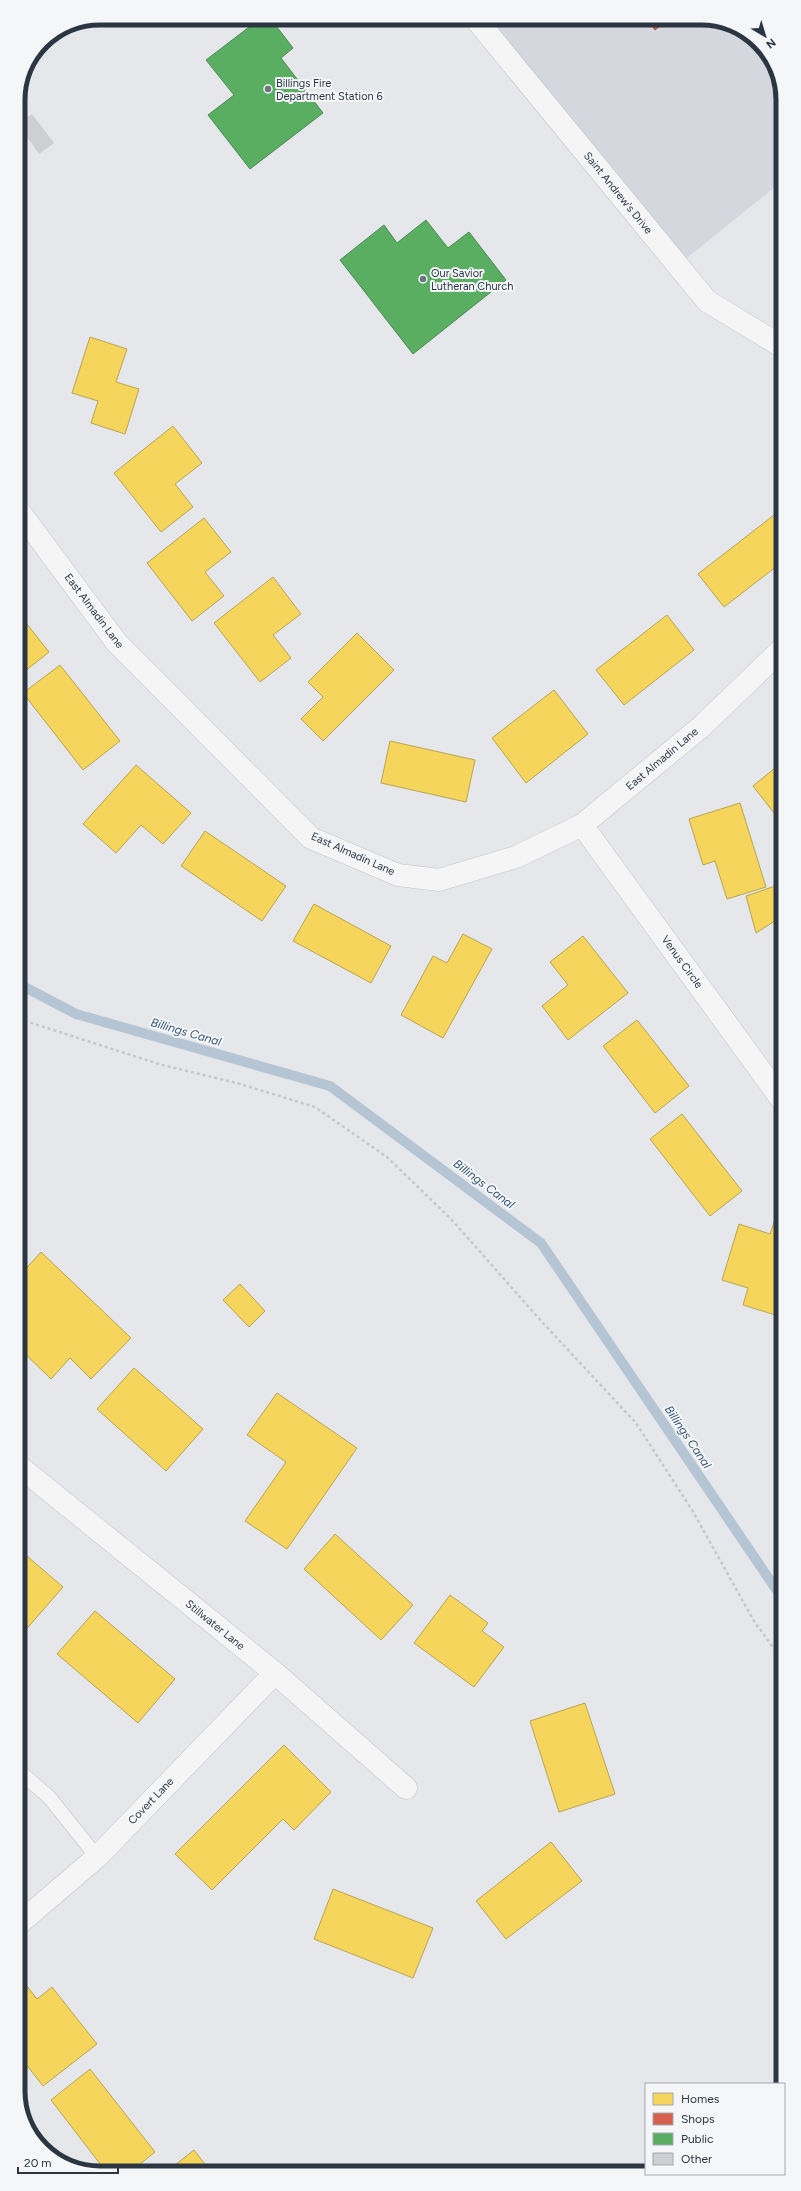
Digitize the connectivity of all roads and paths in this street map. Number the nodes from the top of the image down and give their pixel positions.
1 (481, 25) edge
2 (776, 344) edge
3 (25, 519) edge
4 (776, 655) edge
5 (582, 825) junction
6 (25, 1021) edge
7 (776, 1092) edge
8 (25, 1471) edge
9 (776, 1652) edge
10 (275, 1673) junction
11 (25, 1776) edge
12 (406, 1788) dead end
13 (97, 1857) junction
14 (25, 1919) edge

1 - 2 street, Saint Andrew's Drive
3 - 5 street, East Almadin Lane
4 - 5 street, East Almadin Lane
5 - 7 street, Venus Circle
6 - 9 path
8 - 10 street, Stillwater Lane
10 - 12 street, Stillwater Lane
10 - 13 street, Covert Lane
11 - 13 lane
13 - 14 street, Covert Lane

